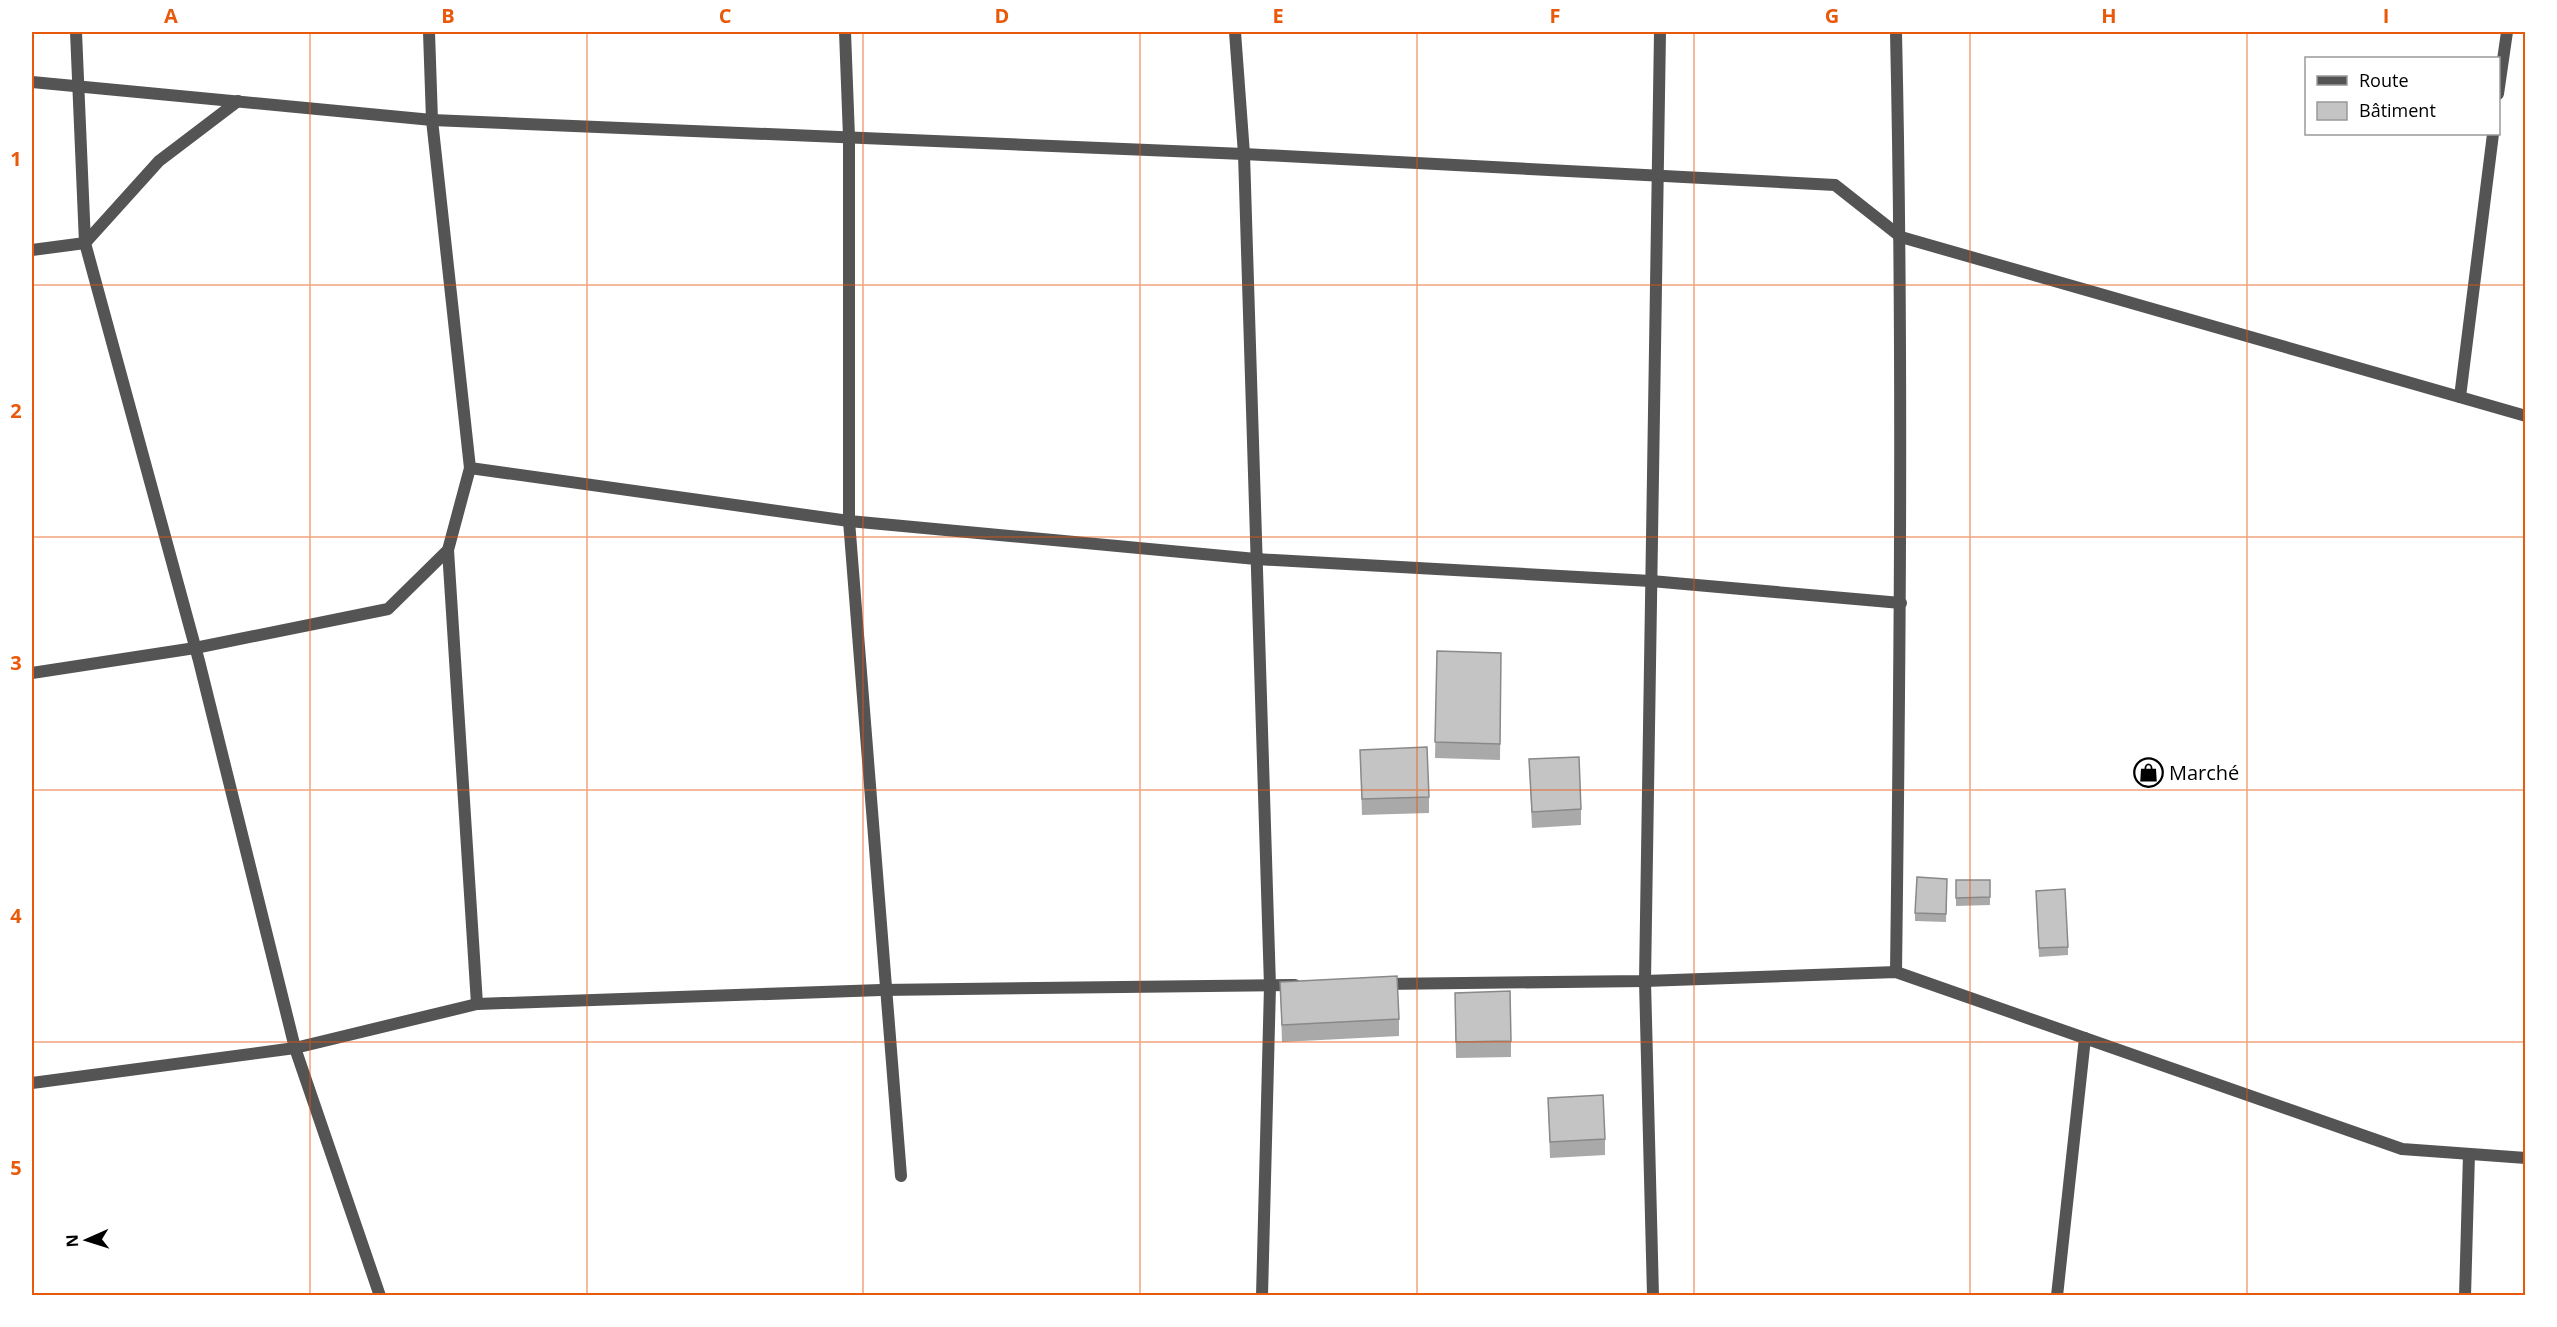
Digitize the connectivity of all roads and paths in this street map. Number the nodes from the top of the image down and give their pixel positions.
1 (76, 32) edge
2 (429, 32) edge
3 (845, 32) edge
4 (1235, 32) edge
5 (1660, 32) edge
6 (1896, 32) edge
7 (2506, 32) edge
8 (32, 82) edge
9 (2500, 85) edge
10 (78, 86) junction
11 (238, 101) junction
12 (432, 120) junction
13 (2493, 135) edge
14 (849, 137) junction
15 (1244, 154) junction
16 (1658, 176) junction
17 (1900, 237) junction
18 (85, 243) junction
19 (32, 250) edge
20 (2460, 397) junction
21 (2526, 416) edge
22 (470, 468) junction
23 (849, 521) junction
24 (448, 550) junction
25 (1256, 559) junction
26 (1652, 581) junction
27 (1901, 603) junction
28 (195, 648) junction
29 (32, 673) edge
30 (1896, 972) junction
31 (1645, 981) junction
32 (1364, 984) edge
33 (1305, 985) edge
34 (1270, 986) junction
35 (886, 991) junction
36 (477, 1004) junction
37 (2085, 1038) junction
38 (296, 1048) junction
39 (32, 1083) edge
40 (2469, 1154) junction
41 (2526, 1158) edge
42 (901, 1176) dead end
43 (380, 1296) edge
44 (1262, 1296) edge
45 (1653, 1296) edge
46 (2056, 1296) edge
47 (2465, 1296) edge

1 - 10 street
2 - 12 street
3 - 14 street
4 - 15 street
5 - 16 street
6 - 17 street
7 - 9 street
8 - 10 street
10 - 11 street
10 - 18 street
11 - 12 street
11 - 18 street
12 - 14 street
12 - 22 street
13 - 20 street
14 - 15 street
14 - 23 street
15 - 16 street
15 - 25 street
16 - 17 street
16 - 26 street
17 - 20 street
17 - 27 street
18 - 19 street
18 - 28 street
20 - 21 street
22 - 23 street
22 - 24 street
23 - 25 street
23 - 35 street
24 - 28 street
24 - 36 street
25 - 26 street
25 - 34 street
26 - 27 street
26 - 31 street
27 - 30 street
28 - 29 street
28 - 38 street
30 - 31 street
30 - 37 street
31 - 32 street
31 - 45 street
33 - 34 street
34 - 35 street
34 - 44 street
35 - 36 street
35 - 42 street
36 - 38 street
37 - 40 street
37 - 46 street
38 - 39 street
38 - 43 street
40 - 41 street
40 - 47 street

